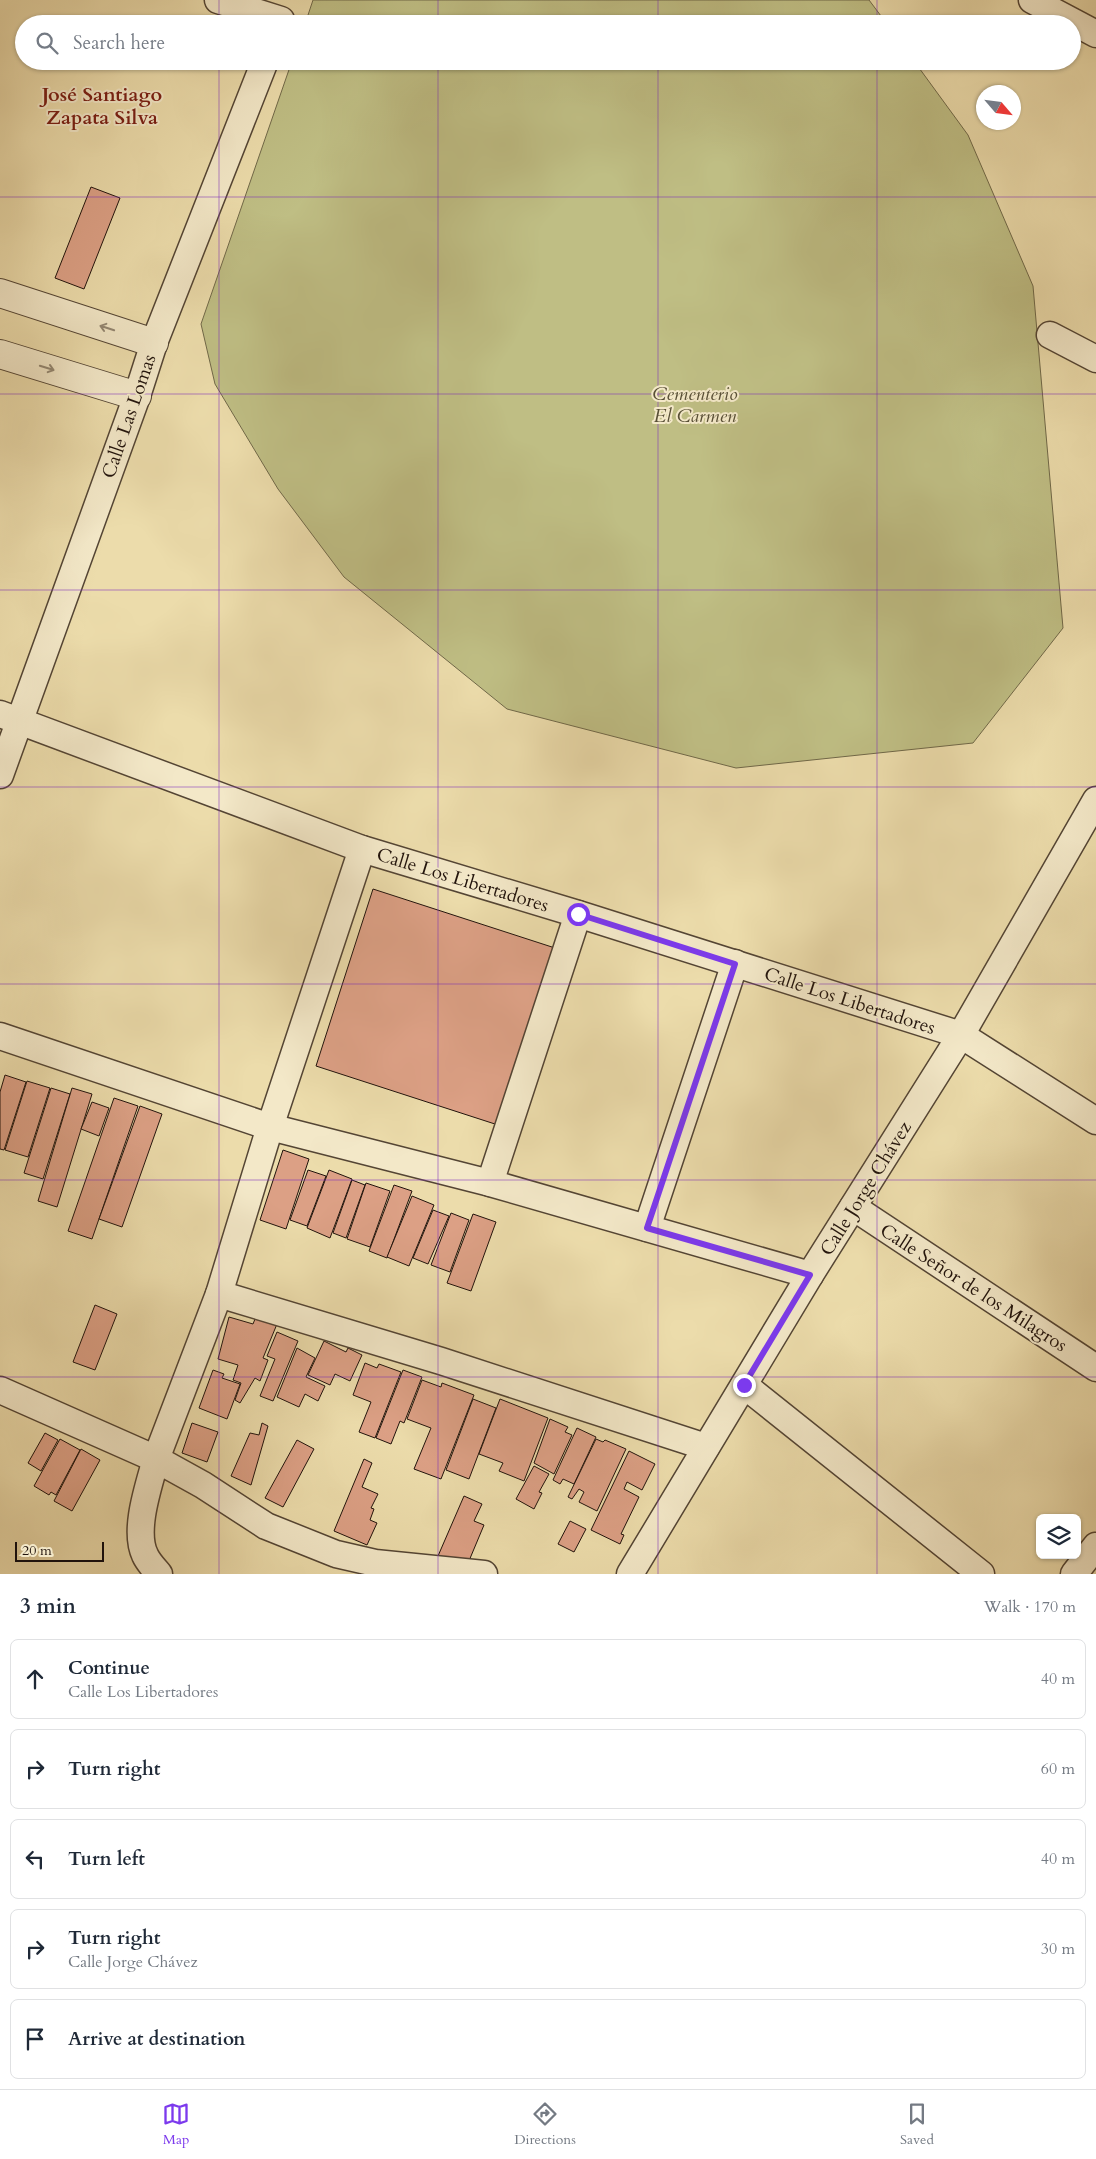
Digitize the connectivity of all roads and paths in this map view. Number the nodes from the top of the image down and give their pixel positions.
1 (218, 0) edge
2 (1032, 0) edge
3 (284, 15) edge
4 (1060, 15) edge
5 (1081, 26) edge
6 (1096, 34) edge
7 (261, 70) edge
8 (0, 293) edge
9 (1050, 335) dead end
10 (154, 343) junction
11 (0, 354) edge
12 (1096, 359) edge
13 (137, 396) junction
14 (10, 717) edge
15 (0, 775) edge
16 (1096, 800) edge
17 (362, 849) junction
18 (578, 914) junction
19 (735, 964) junction
20 (961, 1035) junction
21 (0, 1036) edge
22 (1096, 1121) edge
23 (270, 1127) junction
24 (490, 1183) junction
25 (853, 1207) junction
26 (647, 1228) junction
27 (810, 1275) junction
28 (219, 1294) junction
29 (1096, 1368) edge
30 (744, 1385) junction
31 (0, 1390) edge
32 (706, 1447) junction
33 (156, 1460) junction
34 (1096, 1546) edge
35 (159, 1574) edge
36 (484, 1574) edge
37 (630, 1574) edge
38 (981, 1574) edge
39 (1074, 1574) edge

1 - 3 street
2 - 4 street
5 - 6 street
7 - 10 street, Calle Las Lomas
10 -> 8 street
9 - 12 street
10 - 13 street, Calle Las Lomas
11 -> 13 street
13 - 14 street, Calle Las Lomas
14 - 15 street, Calle Las Lomas
14 - 17 street, Calle Los Libertadores
16 - 20 street, Calle Jorge Chávez
17 - 18 street, Calle Los Libertadores
17 - 23 street
18 - 19 street, Calle Los Libertadores
18 - 24 street
19 - 20 street, Calle Los Libertadores
19 - 26 street
20 - 22 street, Calle Los Libertadores
20 - 25 street, Calle Jorge Chávez
21 - 23 street
23 - 24 street
23 - 28 street
24 - 26 street
25 - 27 street, Calle Jorge Chávez
25 - 29 street, Calle Señor de los Milagros
26 - 27 street
27 - 30 street, Calle Jorge Chávez
28 - 32 street
28 - 33 street
30 - 32 street, Calle Jorge Chávez
30 - 38 street
31 - 33 street
32 - 37 street, Calle Jorge Chávez
33 - 35 street
33 - 36 street
34 - 39 street

